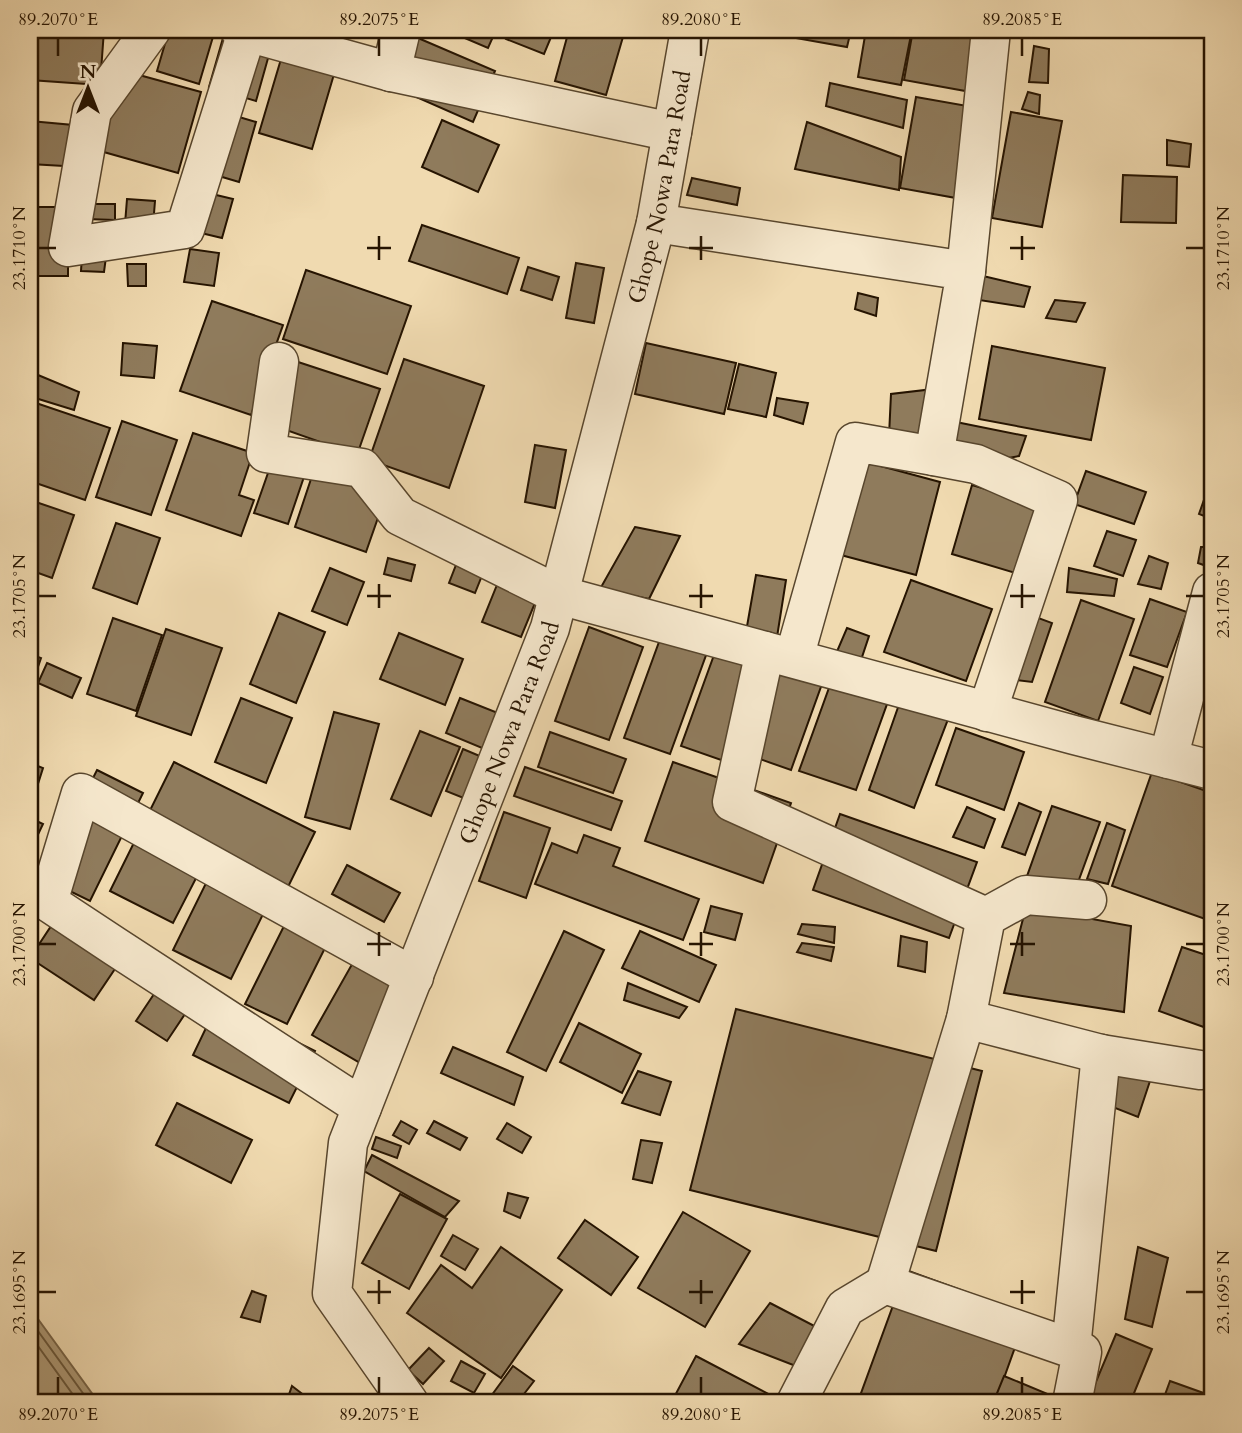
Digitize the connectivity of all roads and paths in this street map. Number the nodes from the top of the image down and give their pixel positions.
1 (151, 30) edge
2 (401, 30) edge
3 (690, 30) edge
4 (991, 30) edge
5 (244, 31) edge
6 (391, 72) junction
7 (673, 132) junction
8 (656, 223) junction
9 (966, 271) junction
10 (279, 362) dead end
11 (934, 456) junction
12 (1212, 592) edge
13 (559, 595) junction
14 (780, 654) junction
15 (987, 712) junction
16 (1168, 759) junction
17 (1212, 770) edge
18 (1087, 900) dead end
19 (986, 917) junction
20 (414, 977) junction
21 (967, 1019) junction
22 (1101, 1054) junction
23 (1200, 1070) dead end
24 (362, 1107) junction
25 (886, 1284) junction
26 (1071, 1348) junction
27 (409, 1403) edge
28 (796, 1403) edge
29 (1072, 1403) edge

1 - 5 street
2 - 6 street
3 - 7 street, Ghope Nowa Para Road
4 - 9 street
5 - 6 street
6 - 7 street
7 - 8 street, Ghope Nowa Para Road
8 - 9 street
8 - 13 street, Ghope Nowa Para Road
9 - 11 street
10 - 13 street
11 - 14 street
11 - 15 street
12 - 16 street
13 - 14 street
13 - 20 street, Ghope Nowa Para Road
14 - 15 street
14 - 19 street
15 - 16 street
16 - 17 street
18 - 19 street
19 - 21 street
20 - 24 street, Ghope Nowa Para Road
20 - 24 street
21 - 22 street
21 - 25 street
22 - 23 street
22 - 26 street
24 - 27 street, Ghope Nowa Para Road
25 - 26 street
25 - 28 street
26 - 29 street

